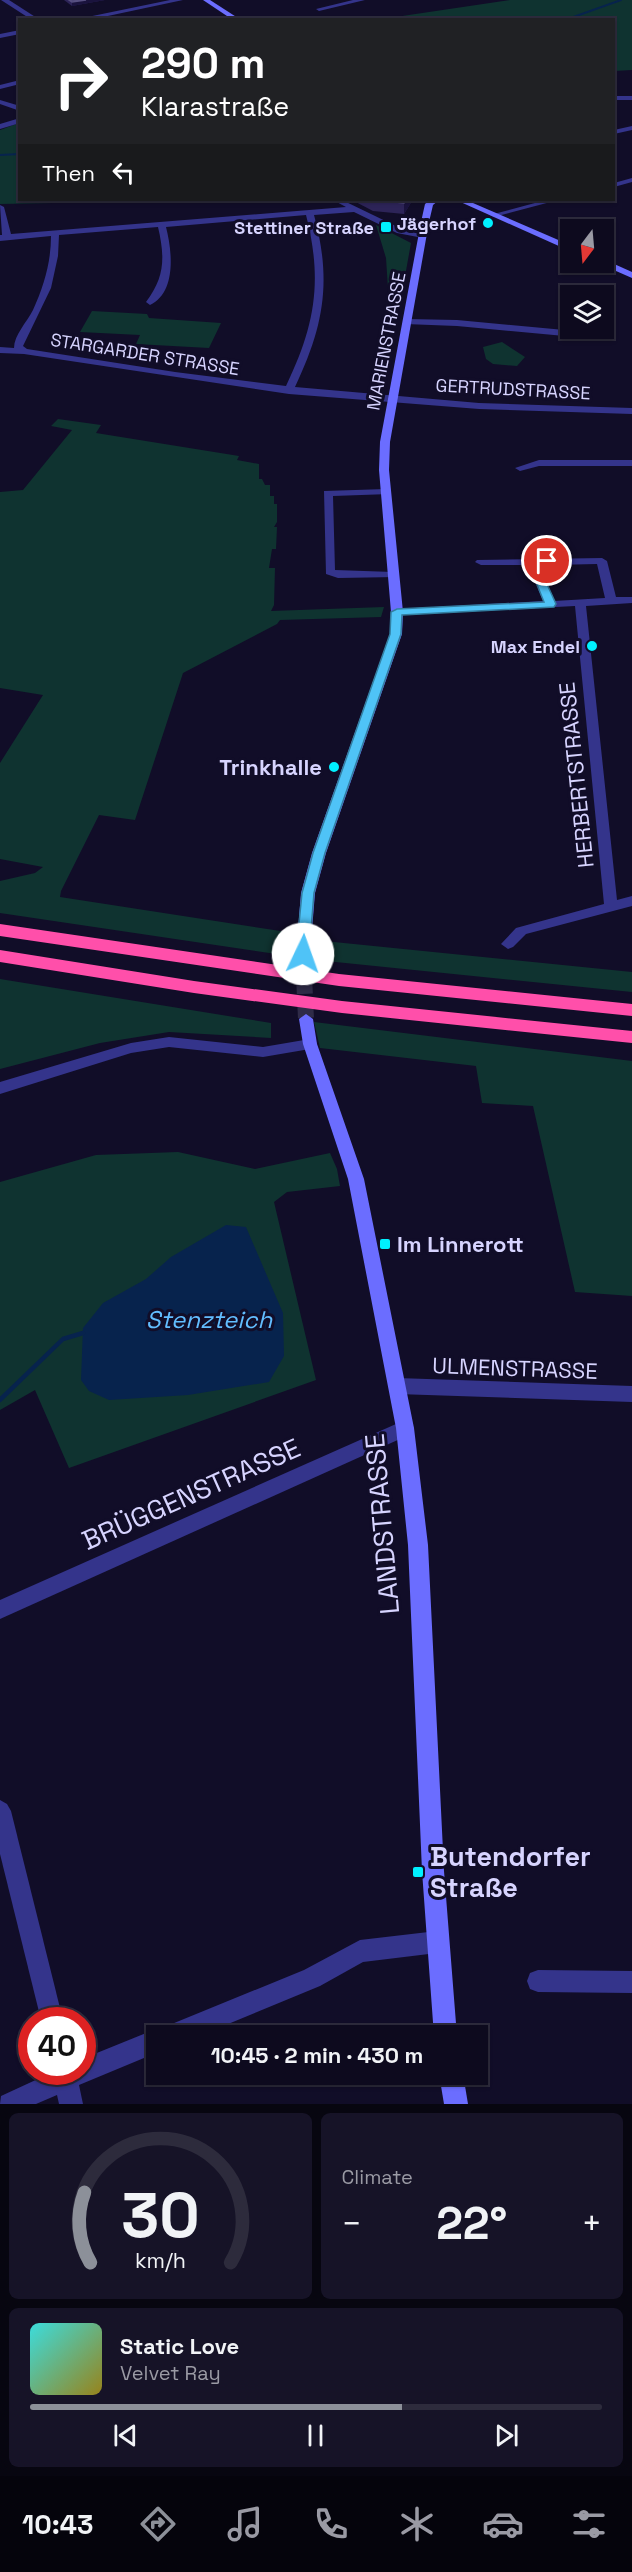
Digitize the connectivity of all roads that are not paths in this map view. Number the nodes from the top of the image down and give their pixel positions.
1 (4, 0) edge
2 (180, 0) edge
3 (207, 0) edge
4 (362, 0) edge
5 (120, 4) dead end
6 (214, 5) junction
7 (128, 9) junction
8 (319, 9) dead end
9 (105, 14) junction
10 (34, 18) edge
11 (86, 18) edge
12 (110, 18) edge
13 (227, 18) edge
14 (235, 18) edge
15 (18, 32) edge
16 (0, 36) edge
17 (18, 82) edge
18 (0, 87) edge
19 (615, 98) edge
20 (632, 98) edge
21 (0, 102) edge
22 (18, 108) edge
23 (18, 121) edge
24 (0, 127) edge
25 (632, 128) edge
26 (615, 132) edge
27 (632, 180) edge
28 (615, 184) edge
29 (339, 201) edge
30 (438, 201) edge
31 (462, 201) edge
32 (550, 201) edge
33 (0, 207) edge
34 (356, 209) junction
35 (309, 212) junction
36 (494, 215) junction
37 (162, 225) junction
38 (55, 233) junction
39 (423, 235) junction
40 (4, 237) edge
41 (560, 244) edge
42 (614, 267) edge
43 (632, 275) edge
44 (150, 302) dead end
45 (408, 322) junction
46 (560, 332) edge
47 (0, 350) edge
48 (24, 351) junction
49 (289, 391) junction
50 (392, 399) junction
51 (632, 411) edge
52 (632, 463) edge
53 (520, 468) dead end
54 (386, 492) junction
55 (547, 561) junction
56 (481, 562) dead end
57 (393, 575) junction
58 (632, 600) edge
59 (611, 601) junction
60 (580, 603) junction
61 (550, 604) junction
62 (397, 612) junction
63 (632, 901) edge
64 (611, 906) junction
65 (0, 930) edge
66 (508, 944) dead end
67 (303, 954) tunnel mouth
68 (0, 956) edge
69 (632, 1010) edge
70 (306, 1019) tunnel mouth
71 (632, 1037) edge
72 (310, 1044) junction
73 (0, 1088) edge
74 (398, 1386) junction
75 (632, 1394) edge
76 (405, 1428) junction
77 (0, 1610) edge
78 (0, 1811) edge
79 (437, 1942) junction
80 (538, 1981) dead end
81 (632, 1982) edge
82 (49, 2007) edge
83 (197, 2025) edge
84 (445, 2025) edge
85 (146, 2045) edge
86 (96, 2064) edge
87 (49, 2085) edge
88 (73, 2085) edge
89 (453, 2085) edge
90 (9, 2104) edge
91 (71, 2104) edge
92 (456, 2104) edge

1 - 10 street
2 - 7 street
3 - 6 street
4 - 8 street
5 - 7 street
6 - 13 street
6 - 14 street
7 - 9 street
9 - 11 street
9 - 12 street
15 - 16 street
17 - 18 street
19 - 20 street
21 - 22 street
23 - 24 street
25 - 26 street
27 - 28 street
29 - 34 street
30 - 39 street, MARIENSTRASSE
31 - 36 street
32 - 36 street
33 - 40 street
34 - 35 street
34 - 39 street
35 - 37 street
35 - 49 street
36 - 41 street
37 - 38 street
37 - 44 street
38 - 40 street
38 - 48 street, STARGARDER STRASSE
39 - 45 street, MARIENSTRASSE
42 - 43 street
45 - 46 street
45 - 50 street, MARIENSTRASSE
47 - 48 street
48 - 49 street, STARGARDER STRASSE
49 - 50 street, STARGARDER STRASSE
50 - 51 street, GERTRUDSTRASSE
50 - 54 street, MARIENSTRASSE
52 - 53 street
54 - 57 street, MARIENSTRASSE
54 - 57 street
55 - 56 street
55 - 59 street
55 - 61 street
57 - 62 street, MARIENSTRASSE
58 - 59 street
59 - 60 street
60 - 61 street
60 - 64 street, HERBERTSTRASSE
61 - 62 street
62 - 67 street
63 - 64 street
64 - 66 street
65 - 69 highway
68 - 71 highway
70 - 72 street, LANDSTRASSE
72 - 73 street
72 - 74 street, LANDSTRASSE
74 - 75 street, ULMENSTRASSE
74 - 76 street, LANDSTRASSE
76 - 77 street, BRÜGGENSTRASSE
76 - 79 street, LANDSTRASSE
78 - 82 street
79 - 83 street
79 - 84 street, LANDSTRASSE
80 - 81 street
85 - 86 street
87 - 90 street
88 - 91 street
89 - 92 street

